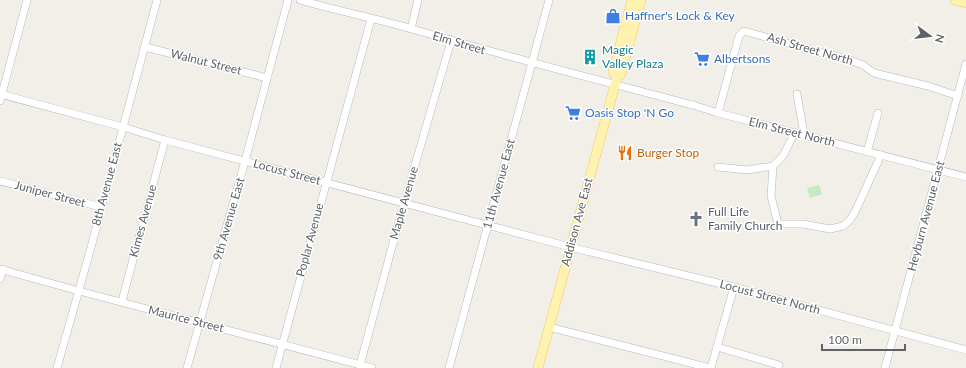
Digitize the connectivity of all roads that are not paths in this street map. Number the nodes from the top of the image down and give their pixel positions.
1 (27, 0) edge
2 (157, 0) edge
3 (288, 0) edge
4 (300, 0) edge
5 (418, 0) edge
6 (549, 0) edge
7 (632, 0) edge
8 (641, 0) edge
9 (955, 0) edge
10 (966, 3) edge
11 (371, 19) junction
12 (411, 29) junction
13 (451, 41) junction
14 (145, 46) junction
15 (532, 63) junction
16 (966, 64) edge
17 (267, 78) junction
18 (617, 82) junction
19 (797, 94) dead end
20 (1, 96) edge
21 (958, 96) junction
22 (718, 113) junction
23 (878, 113) dead end
24 (123, 127) junction
25 (795, 132) junction
26 (804, 134) junction
27 (164, 140) junction
28 (867, 152) junction
29 (881, 155) junction
30 (245, 161) junction
31 (773, 166) junction
32 (718, 167) dead end
33 (937, 170) junction
34 (966, 177) edge
35 (0, 181) edge
36 (326, 183) junction
37 (404, 203) junction
38 (101, 207) junction
39 (488, 226) junction
40 (572, 248) junction
41 (1, 269) edge
42 (0, 279) edge
43 (734, 287) junction
44 (79, 291) junction
45 (122, 301) junction
46 (200, 322) junction
47 (549, 327) junction
48 (895, 331) junction
49 (283, 344) junction
50 (717, 347) junction
51 (966, 350) edge
52 (360, 365) junction
53 (779, 365) dead end
54 (57, 368) edge
55 (187, 368) edge
56 (276, 368) edge
57 (372, 368) edge
58 (449, 368) edge
59 (538, 368) edge
60 (710, 368) edge
61 (885, 368) edge

1 - 20 street
2 - 14 street, 8th Avenue East
3 - 17 street, 9th Avenue East
4 - 11 street, Elm Street
5 - 12 street
6 - 15 street, 11th Avenue East
7 - 18 main road, Addison Ave East
8 - 18 main road, Addison Ave East
9 - 10 main road
11 - 12 street, Elm Street
11 - 36 street, Poplar Avenue
12 - 13 street, Elm Street
13 - 15 street, Elm Street
13 - 37 street, Maple Avenue
14 - 17 street, Walnut Street
14 - 24 street, 8th Avenue East
15 - 18 street, Elm Street
15 - 39 street, 11th Avenue East
16 - 21 street, Heyburn Avenue East
17 - 30 street, 9th Avenue East
18 - 22 street, Elm Street North
18 - 40 main road, Addison Ave East
19 - 26 street
20 - 24 street, Locust Street
21 - 22 street, Ash Street North
21 - 33 street, Heyburn Avenue East
22 - 25 street, Elm Street North
23 - 28 street
24 - 27 street, Locust Street
24 - 38 street, 8th Avenue East
25 - 26 street, Elm Street North
25 - 31 street
26 - 28 street, Elm Street North
27 - 30 street, Locust Street
27 - 45 street, Kimes Avenue
28 - 29 street, Elm Street North
29 - 31 street
29 - 33 street, Elm Street North
30 - 36 street, Locust Street
30 - 46 street, 9th Avenue East
31 - 32 street
33 - 34 street, Elm Street North
33 - 48 street, Heyburn Avenue East
35 - 38 street, Juniper Street
36 - 37 street, Locust Street
36 - 49 street, Poplar Avenue
37 - 39 street, Locust Street
37 - 52 street, Maple Avenue
38 - 44 street, 8th Avenue East
39 - 40 street, Locust Street
39 - 58 street, 11th Avenue East
40 - 43 street, Locust Street North
40 - 47 main road, Addison Ave East
41 - 42 street
41 - 44 street, Maurice Street
43 - 48 street, Locust Street North
43 - 50 street
44 - 45 street, Maurice Street
44 - 54 street, 8th Avenue East
45 - 46 street, Maurice Street
46 - 49 street, Maurice Street
46 - 55 street, 9th Avenue East
47 - 59 main road, Addison Ave East
47 - 60 street
48 - 51 street, Locust Street North
48 - 61 street, Heyburn Avenue East
49 - 52 street, Maurice Street
49 - 56 street, Poplar Avenue
50 - 53 street
50 - 60 street
52 - 57 street, Maurice Street

